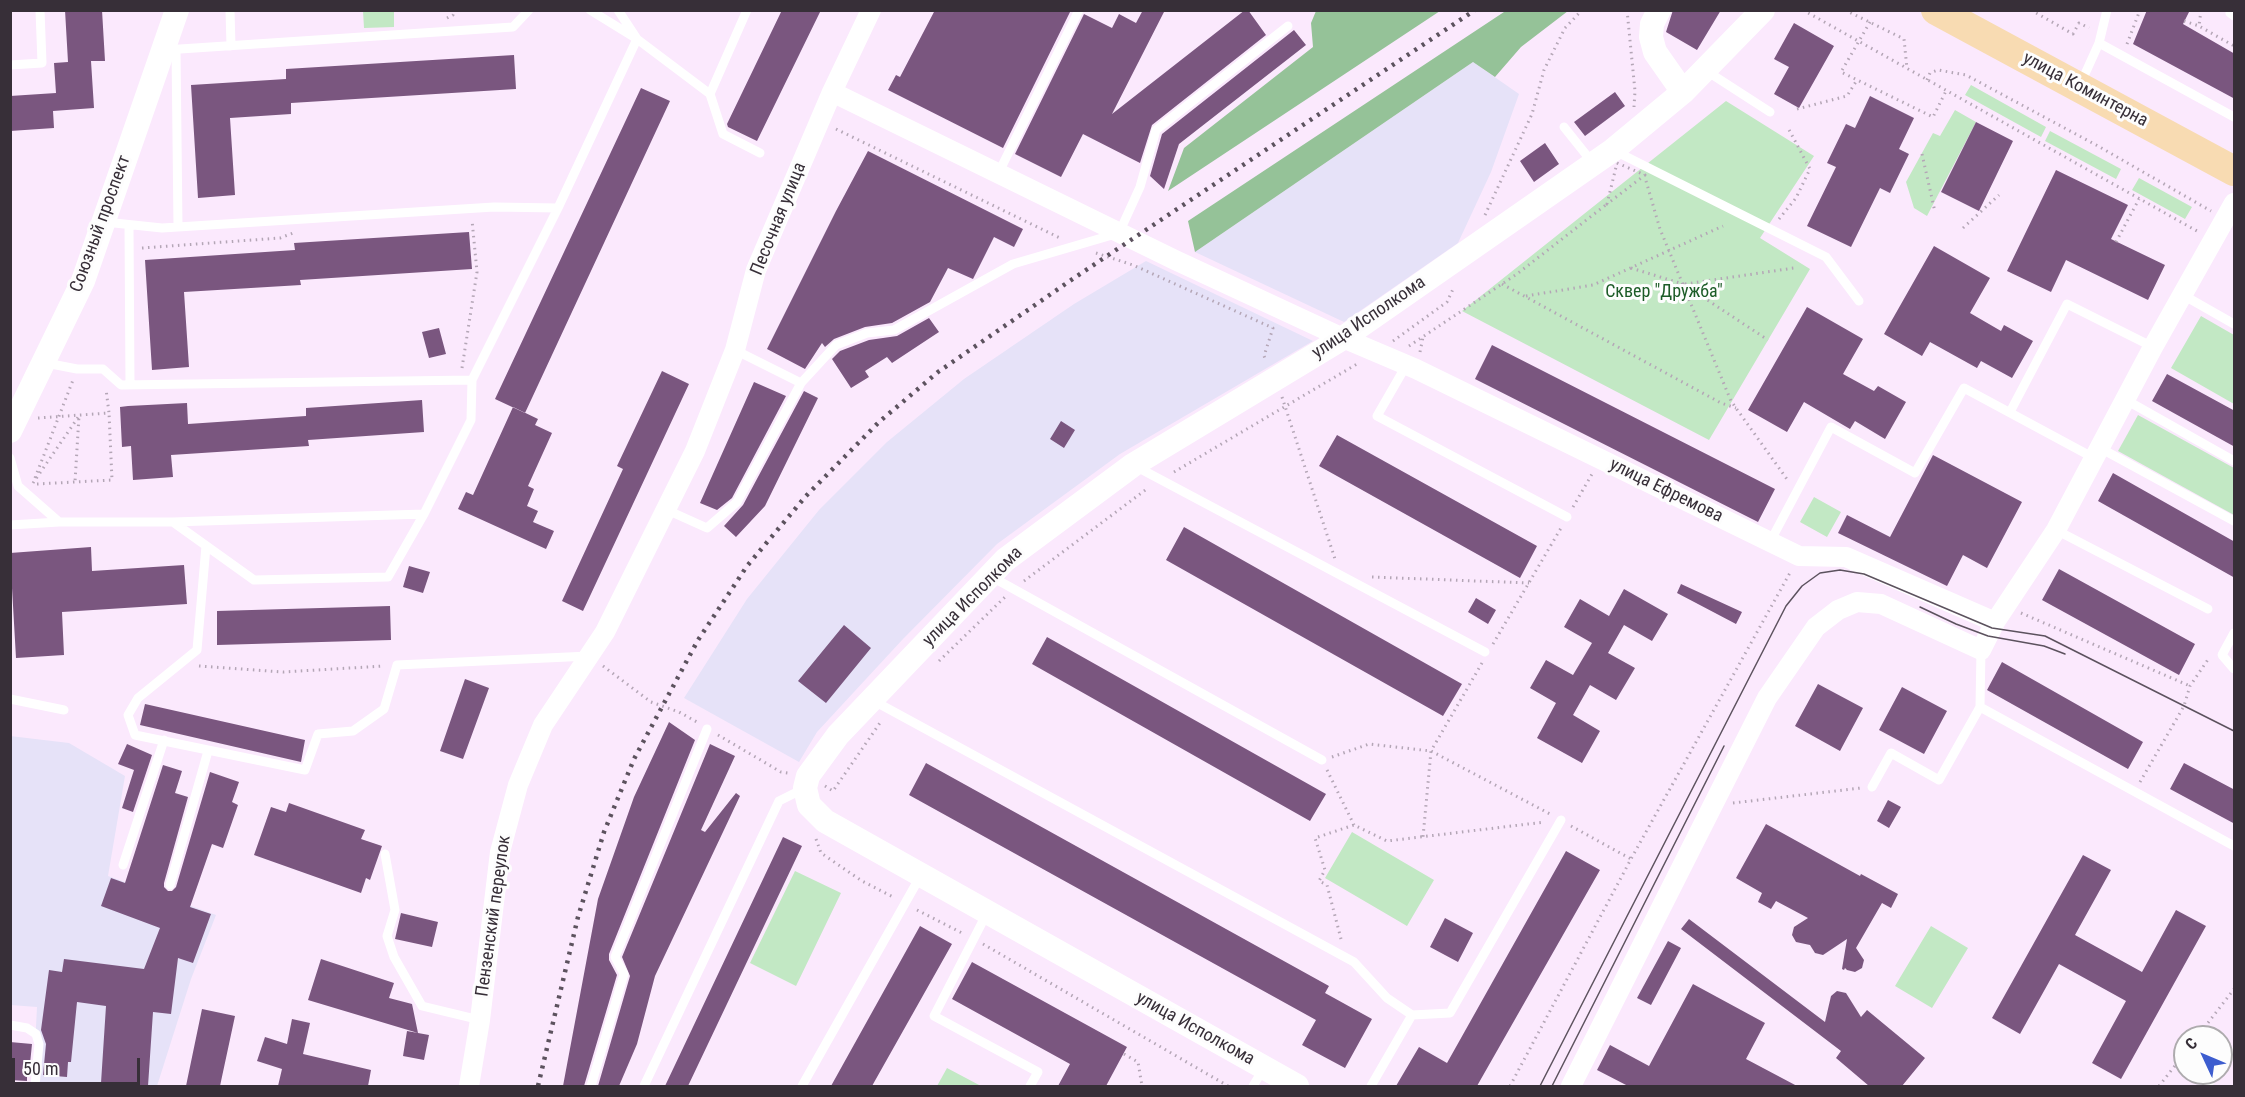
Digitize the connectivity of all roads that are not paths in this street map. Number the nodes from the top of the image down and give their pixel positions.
1 (40, 10) edge
2 (177, 10) edge
3 (230, 10) edge
4 (529, 10) edge
5 (590, 10) edge
6 (618, 10) edge
7 (747, 10) edge
8 (871, 10) edge
9 (1079, 10) edge
10 (1659, 10) edge
11 (1763, 10) edge
12 (1936, 10) edge
13 (2107, 10) edge
14 (2231, 10) edge
15 (2235, 16) edge
16 (1288, 26) dead end
17 (2100, 38) junction
18 (637, 39) junction
19 (231, 46) junction
20 (169, 50) junction
21 (10, 65) edge
22 (1705, 70) junction
23 (2079, 87) junction
24 (832, 92) junction
25 (1683, 92) junction
26 (710, 94) junction
27 (1770, 112) dead end
28 (2235, 117) edge
29 (1564, 128) dead end
30 (760, 153) dead end
31 (1603, 157) junction
32 (2235, 171) edge
33 (999, 172) junction
34 (558, 208) junction
35 (2230, 211) edge
36 (105, 222) junction
37 (129, 225) junction
38 (178, 227) junction
39 (1119, 233) junction
40 (2183, 295) junction
41 (1859, 301) dead end
42 (2235, 324) edge
43 (1343, 338) junction
44 (2153, 347) junction
45 (735, 350) junction
46 (1392, 358) junction
47 (44, 362) junction
48 (472, 380) junction
49 (801, 383) junction
50 (130, 385) junction
51 (2126, 400) junction
52 (2010, 412) junction
53 (13, 425) edge
54 (2097, 453) junction
55 (10, 458) edge
56 (2235, 461) edge
57 (1133, 465) junction
58 (667, 510) junction
59 (424, 514) junction
60 (1567, 517) road end
61 (2235, 521) edge
62 (59, 522) junction
63 (173, 522) junction
64 (10, 525) edge
65 (2056, 530) junction
66 (1770, 542) junction
67 (206, 546) junction
68 (990, 576) junction
69 (2208, 609) dead end
70 (2000, 614) junction
71 (2235, 633) edge
72 (1981, 650) junction
73 (589, 656) junction
74 (1485, 656) road end
75 (2235, 669) edge
76 (10, 699) edge
77 (881, 704) junction
78 (1980, 707) junction
79 (64, 710) dead end
80 (707, 729) dead end
81 (164, 740) junction
82 (208, 751) junction
83 (1322, 760) road end
84 (801, 787) junction
85 (1872, 787) road end
86 (1561, 820) road end
87 (2235, 846) edge
88 (385, 854) dead end
89 (123, 865) dead end
90 (921, 875) junction
91 (170, 885) dead end
92 (987, 913) junction
93 (1412, 1015) junction
94 (480, 1020) junction
95 (10, 1025) edge
96 (1258, 1077) edge
97 (35, 1086) edge
98 (470, 1086) edge
99 (591, 1086) edge
100 (644, 1086) edge
101 (802, 1086) edge
102 (1030, 1086) edge
103 (1297, 1086) edge
104 (1371, 1086) edge
105 (1571, 1086) edge

1 - 21 lane
2 - 20 street, Союзный проспект
3 - 19 lane
4 - 19 lane
5 - 18 lane
6 - 18 lane
7 - 26 lane
8 - 24 street, Песочная улица
9 - 33 lane
10 - 25 street
11 - 22 street, улица Исполкома
12 - 23 main road, улица Коминтерна
13 - 17 lane
14 - 15 lane
16 - 39 lane
17 - 23 lane
17 - 28 lane
18 - 26 lane
18 - 34 lane
19 - 20 lane
20 - 36 street, Союзный проспект
20 - 38 lane
22 - 25 street, улица Исполкома
22 - 27 lane
23 - 32 main road, улица Коминтерна
24 - 33 street, улица Ефремова
24 - 45 street, Песочная улица
25 - 31 street, улица Исполкома
26 - 30 lane
29 - 31 lane
31 - 41 lane
31 - 43 street, улица Исполкома
33 - 39 street, улица Ефремова
34 - 38 lane
34 - 48 lane
35 - 40 street
36 - 37 lane
36 - 47 street, Союзный проспект
37 - 38 lane
37 - 50 lane
39 - 43 street, улица Ефремова
39 - 49 lane
40 - 42 lane
40 - 44 street
43 - 46 street, улица Ефремова
43 - 57 street, улица Исполкома
44 - 51 street
44 - 52 lane
45 - 49 lane
45 - 58 street, Песочная улица
46 - 60 lane
46 - 66 street, улица Ефремова
47 - 50 lane
47 - 53 street, Союзный проспект
48 - 50 lane
48 - 59 lane
49 - 58 lane
51 - 54 street
51 - 56 lane
52 - 54 lane
52 - 66 lane
54 - 61 lane
54 - 65 street
55 - 62 lane
57 - 68 street, улица Исполкома
57 - 74 lane
58 - 73 street, Пензенский переулок
59 - 63 lane
59 - 67 lane
62 - 63 lane
62 - 64 lane
63 - 67 lane
65 - 69 lane
65 - 70 street
66 - 70 street, улица Ефремова
67 - 81 lane
68 - 77 street, улица Исполкома
68 - 83 lane
70 - 72 street
71 - 75 lane
72 - 78 lane
72 - 105 street
73 - 82 lane
73 - 94 street, Пензенский переулок
76 - 79 lane
77 - 84 street, улица Исполкома
77 - 93 lane
78 - 85 lane
78 - 87 lane
80 - 99 lane
81 - 82 lane
81 - 89 lane
82 - 91 lane
84 - 90 street, улица Исполкома
84 - 100 lane
86 - 93 lane
88 - 94 lane
90 - 92 street, улица Исполкома
90 - 101 lane
92 - 96 street, улица Исполкома
92 - 102 lane
93 - 104 lane
94 - 98 street, Пензенский переулок
95 - 97 lane
96 - 103 street, улица Исполкома

